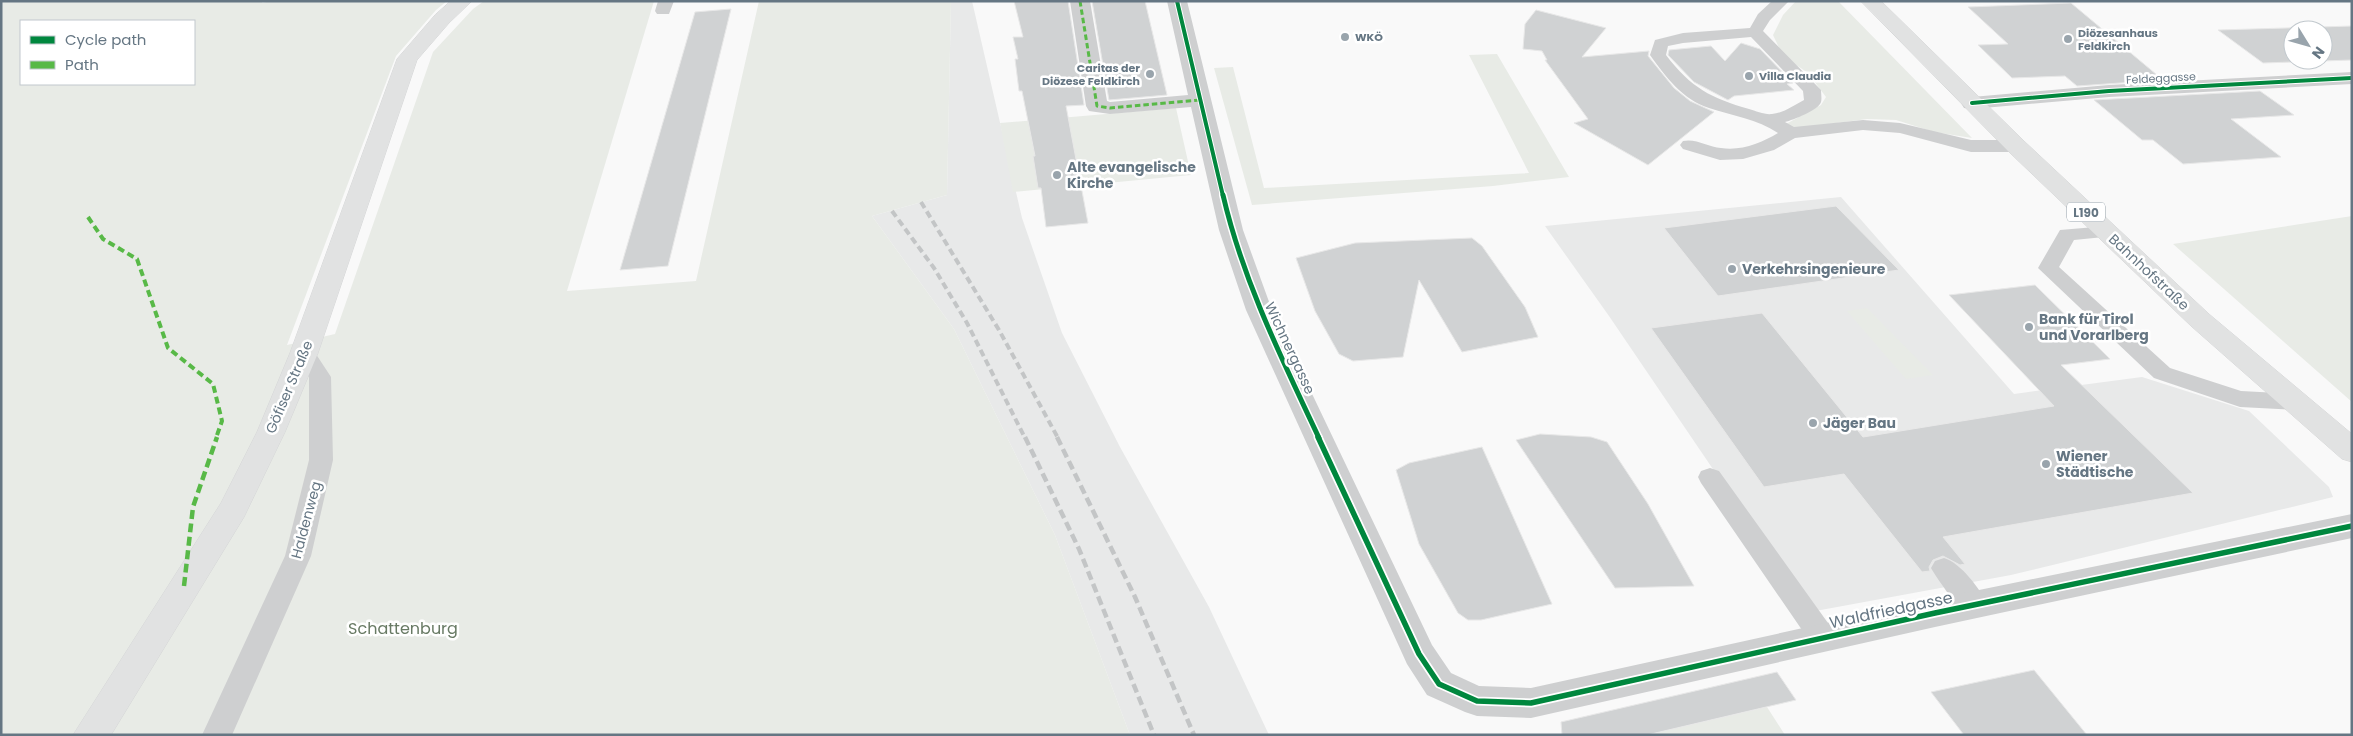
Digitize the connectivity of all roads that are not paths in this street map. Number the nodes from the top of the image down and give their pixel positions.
1 (463, 1) edge
2 (1080, 1) edge
3 (1177, 1) edge
4 (1781, 1) edge
5 (1870, 1) edge
6 (1755, 32) junction
7 (2352, 78) edge
8 (1201, 100) junction
9 (1972, 103) junction
10 (1770, 120) junction
11 (1791, 133) junction
12 (1688, 145) dead end
13 (2016, 146) junction
14 (2108, 232) junction
15 (304, 353) junction
16 (2295, 402) junction
17 (2352, 450) edge
18 (1710, 477) dead end
19 (2352, 526) edge
20 (1944, 568) dead end
21 (1975, 605) junction
22 (1823, 638) junction
23 (1439, 684) joint
24 (90, 735) edge
25 (217, 735) edge

1 - 15 main road, Göfiser Straße
2 - 8 street
3 - 8 street, Wichnergasse
4 - 6 lane
5 - 9 main road, Bahnhofstraße / L190
6 - 10 lane
6 - 10 lane
7 - 9 street, Feldeggasse
8 - 23 street, Wichnergasse
9 - 13 main road, Bahnhofstraße / L190
10 - 11 lane
11 - 12 lane
11 - 13 lane
13 - 14 main road, Bahnhofstraße / L190
14 - 16 main road, Bahnhofstraße / L190
14 - 16 lane
15 - 24 main road, Göfiser Straße
15 - 25 lane, Haldenweg
16 - 17 main road, Bahnhofstraße / L190
18 - 22 lane
19 - 21 street, Waldfriedgasse
20 - 21 lane
21 - 22 street, Waldfriedgasse
22 - 23 street, Waldfriedgasse

